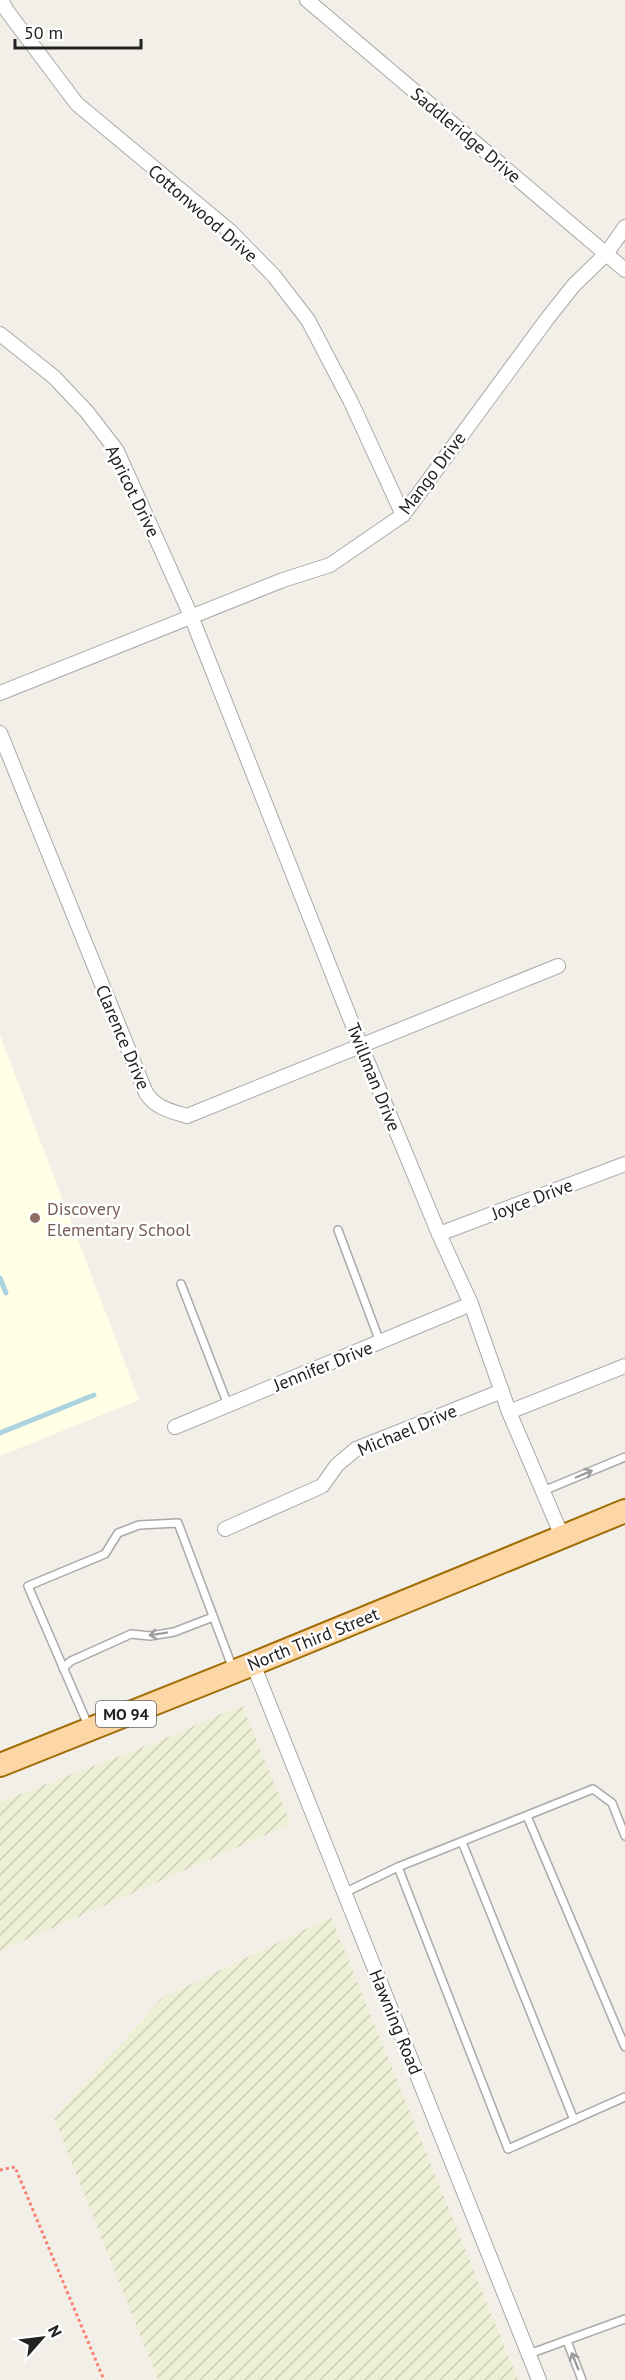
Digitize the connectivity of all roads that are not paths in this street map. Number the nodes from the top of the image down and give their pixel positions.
1 (2, 0) edge
2 (307, 0) edge
3 (625, 227) edge
4 (606, 254) junction
5 (625, 270) edge
6 (0, 334) edge
7 (403, 515) junction
8 (191, 616) junction
9 (0, 693) edge
10 (0, 733) edge
11 (558, 966) dead end
12 (361, 1046) junction
13 (625, 1164) edge
14 (338, 1230) dead end
15 (439, 1234) junction
16 (181, 1284) dead end
17 (471, 1304) junction
18 (380, 1342) junction
19 (625, 1366) edge
20 (502, 1391) junction
21 (228, 1405) junction
22 (509, 1412) junction
23 (175, 1427) dead end
24 (625, 1457) edge
25 (543, 1491) junction
26 (625, 1511) edge
27 (225, 1529) dead end
28 (562, 1536) junction
29 (213, 1617) junction
30 (63, 1668) junction
31 (243, 1668) junction
32 (89, 1729) junction
33 (0, 1765) edge
34 (527, 1816) junction
35 (625, 1836) edge
36 (462, 1842) junction
37 (398, 1867) junction
38 (344, 1893) junction
39 (625, 2047) edge
40 (625, 2097) edge
41 (574, 2120) junction
42 (625, 2319) edge
43 (567, 2341) junction
44 (528, 2354) junction
45 (539, 2380) edge
46 (582, 2380) edge

1 - 7 street, Cottonwood Drive
2 - 4 street, Saddleridge Drive
3 - 4 street, Mango Drive
4 - 5 street, Saddleridge Drive
4 - 7 street, Mango Drive
6 - 8 street, Apricot Drive
7 - 8 street, Mango Drive
8 - 9 street, Mango Drive
8 - 12 street, Twillman Drive
10 - 12 street, Clarence Drive
11 - 12 street, Clarence Drive
12 - 15 street, Twillman Drive
13 - 15 street, Joyce Drive
14 - 18 lane
15 - 17 street, Twillman Drive
16 - 21 lane
17 - 18 street, Jennifer Drive
17 - 20 street, Twillman Drive
18 - 21 street, Jennifer Drive
19 - 22 street
20 - 22 street, Twillman Drive
20 - 27 street, Michael Drive
21 - 23 street, Jennifer Drive
22 - 25 street, Twillman Drive
25 -> 24 lane
25 - 28 street, Twillman Drive
26 - 28 main road, North Third Street / MO 94
28 - 31 main road, North Third Street / MO 94
29 -> 30 lane
29 - 30 lane
29 - 31 lane
30 - 32 lane
31 - 32 main road, North Third Street / MO 94
31 - 38 street, Hawning Road
32 - 33 main road, North Third Street / MO 94
34 - 35 lane
34 - 36 lane
34 - 39 lane
36 - 37 lane
36 - 41 lane
37 - 38 lane
37 - 41 lane
38 - 44 street, Hawning Road
40 - 41 lane
42 - 43 lane
43 - 44 lane
46 -> 43 lane
44 - 45 street, Hawning Road

